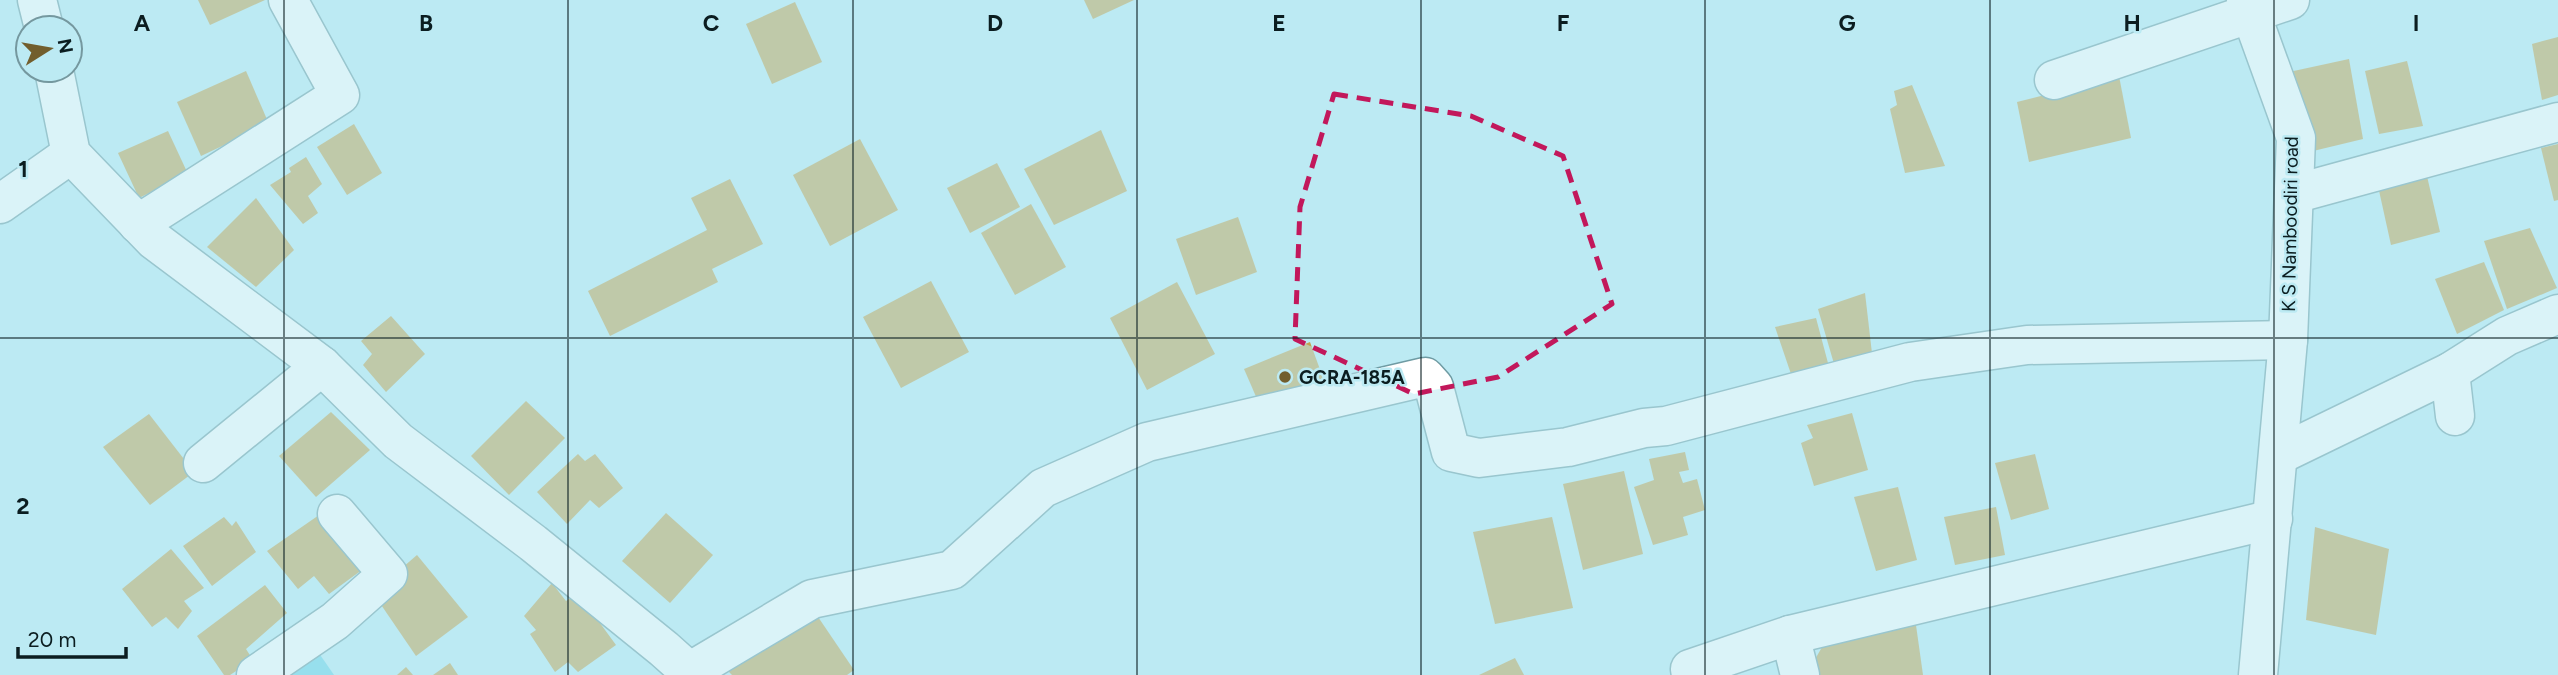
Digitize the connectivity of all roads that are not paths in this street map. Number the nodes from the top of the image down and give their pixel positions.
1 (288, 0) edge
2 (2290, 0) edge
3 (2249, 6) edge
4 (2054, 80) dead end
5 (57, 84) edge
6 (2558, 122) edge
7 (71, 154) junction
8 (2294, 194) junction
9 (0, 204) edge
10 (138, 224) junction
11 (2558, 314) edge
12 (2288, 340) junction
13 (322, 366) junction
14 (2450, 372) junction
15 (2455, 416) dead end
16 (2279, 456) junction
17 (203, 463) dead end
18 (337, 514) dead end
19 (2273, 519) junction
20 (1790, 635) junction
21 (689, 674) edge
22 (256, 675) edge
23 (1691, 675) edge
24 (1800, 675) edge
25 (2258, 675) edge

1 - 10 street
2 - 3 street
3 - 4 street
3 - 8 street, K S Namboodiri road
5 - 7 street
6 - 8 street
7 - 9 street
7 - 10 street
8 - 12 street, K S Namboodiri road
10 - 13 street
11 - 14 street
12 - 16 street, K S Namboodiri road
12 - 21 street
13 - 17 street
13 - 21 street
14 - 15 street
14 - 16 street
16 - 19 street, K S Namboodiri road
18 - 22 street
19 - 20 street
19 - 25 street, K S Namboodiri road
20 - 23 street
20 - 24 street

